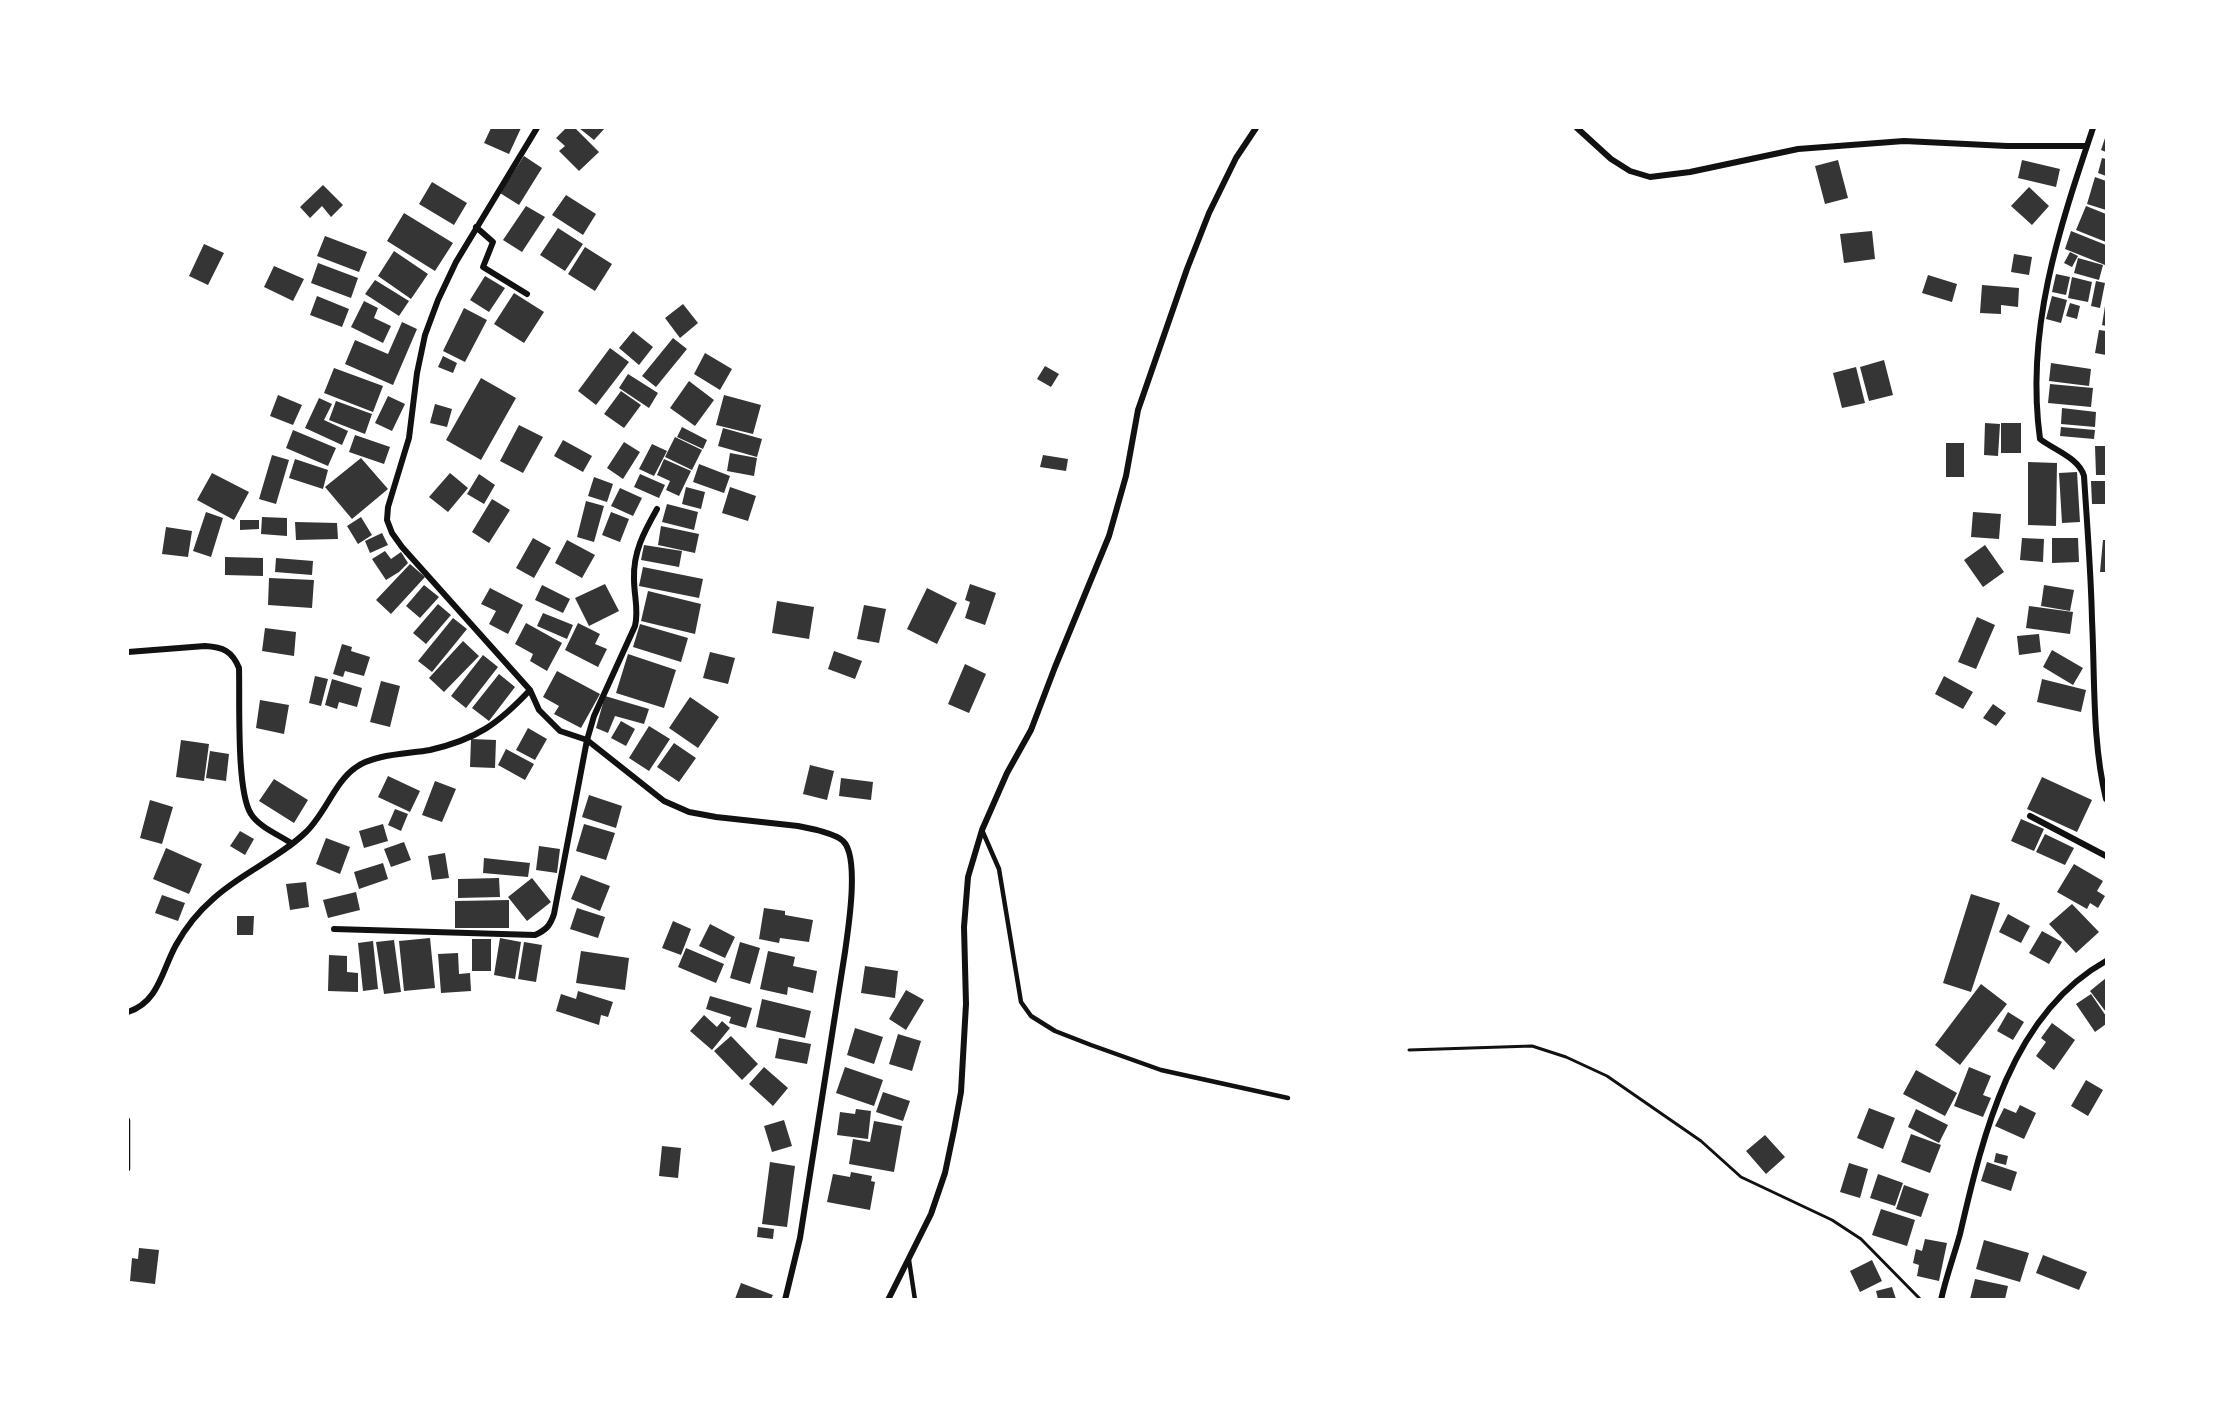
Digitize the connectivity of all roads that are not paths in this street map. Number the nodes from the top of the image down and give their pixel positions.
1 (537, 128) edge
2 (1256, 128) edge
3 (1578, 128) edge
4 (2093, 128) edge
5 (2086, 146) junction
6 (476, 227) junction
7 (526, 294) dead end
8 (657, 509) dead end
9 (128, 652) edge
10 (530, 690) junction
11 (586, 740) junction
12 (2106, 799) edge
13 (2030, 816) dead end
14 (982, 830) junction
15 (291, 843) junction
16 (2106, 856) edge
17 (334, 929) dead end
18 (2106, 961) edge
19 (128, 1012) edge
20 (1288, 1098) dead end
21 (128, 1120) edge
22 (128, 1169) edge
23 (909, 1260) junction
24 (785, 1299) edge
25 (888, 1299) edge
26 (915, 1299) edge
27 (1941, 1299) edge

1 - 6 street
2 - 14 street
3 - 5 street
4 - 5 street
5 - 12 street
6 - 7 street
6 - 10 street
8 - 11 street
9 - 15 street
10 - 11 street
10 - 15 street
11 - 17 street
11 - 24 street
13 - 16 street
14 - 20 lane
14 - 23 street
15 - 19 street
18 - 27 street
21 - 22 lane
23 - 25 street
23 - 26 lane

